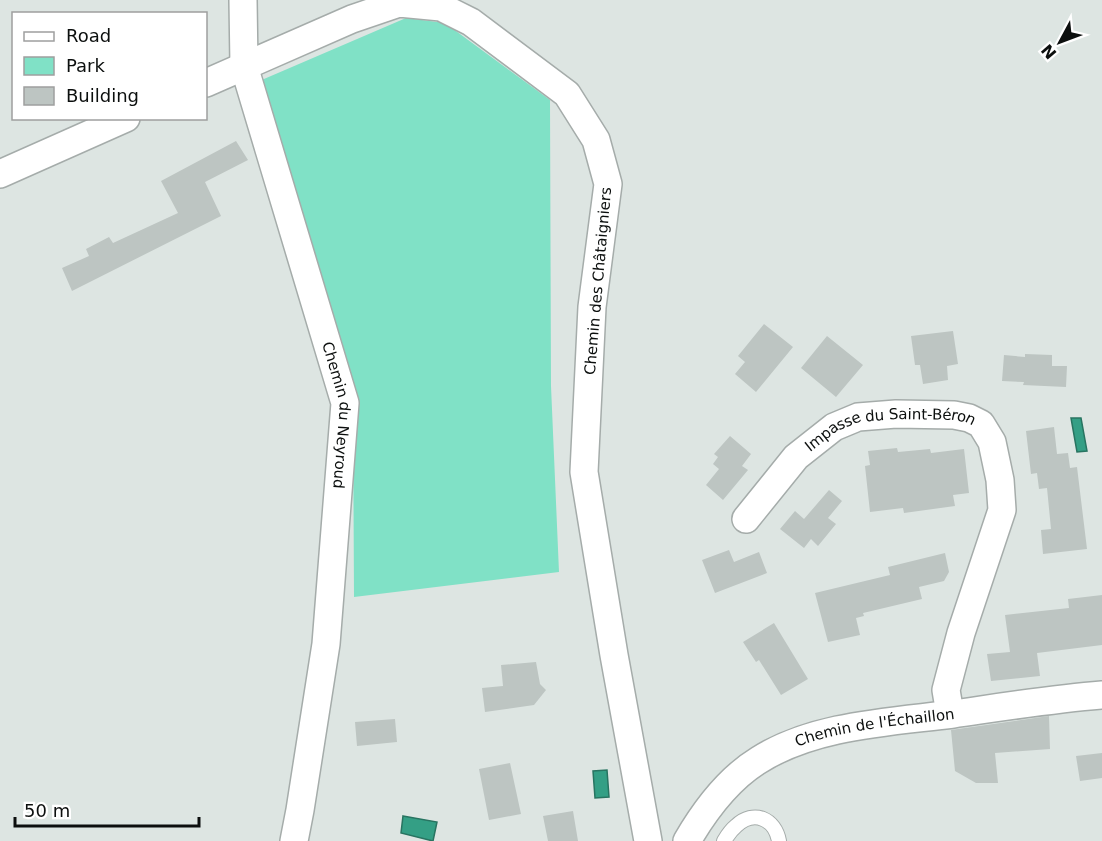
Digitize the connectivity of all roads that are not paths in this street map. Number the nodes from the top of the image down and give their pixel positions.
1 (243, 0) edge
2 (244, 66) junction
3 (207, 83) edge
4 (122, 120) edge
5 (0, 174) edge
6 (746, 519) dead end
7 (1102, 695) edge
8 (950, 714) junction
9 (294, 841) edge
10 (648, 841) edge
11 (687, 841) edge
12 (724, 841) edge
13 (779, 841) edge

1 - 2 street, Chemin du Neyroud
2 - 3 street, Chemin des Châtaigniers
2 - 9 street, Chemin du Neyroud
2 - 10 street, Chemin des Châtaigniers
4 - 5 street
6 - 8 street, Impasse du Saint-Béron
7 - 8 street, Chemin de l'Échaillon
8 - 11 street, Chemin de l'Échaillon
12 - 13 lane

